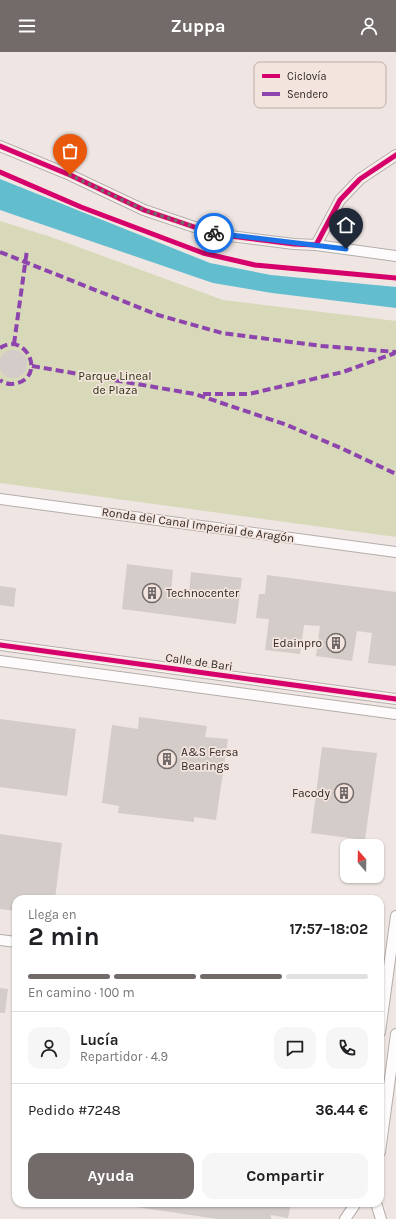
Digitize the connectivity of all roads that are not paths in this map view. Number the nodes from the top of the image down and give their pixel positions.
1 (0, 146) edge
2 (396, 155) edge
3 (316, 245) junction
4 (396, 256) edge
5 (0, 499) edge
6 (396, 552) edge
7 (0, 645) edge
8 (0, 661) edge
9 (396, 699) edge
10 (396, 714) edge
11 (396, 916) edge
12 (0, 940) edge
13 (12, 942) edge
14 (384, 985) edge
15 (396, 1034) edge
16 (384, 1122) edge
17 (353, 1207) edge
18 (377, 1207) edge
19 (345, 1219) edge
20 (381, 1219) edge

1 - 3 street
2 - 3 street
3 - 4 street
5 - 6 street, Ronda del Canal Imperial de Aragón
7 - 9 street, Calle de Bari
8 - 10 street
11 - 14 street
12 - 13 street
15 - 16 street
17 - 19 street
18 - 20 street

